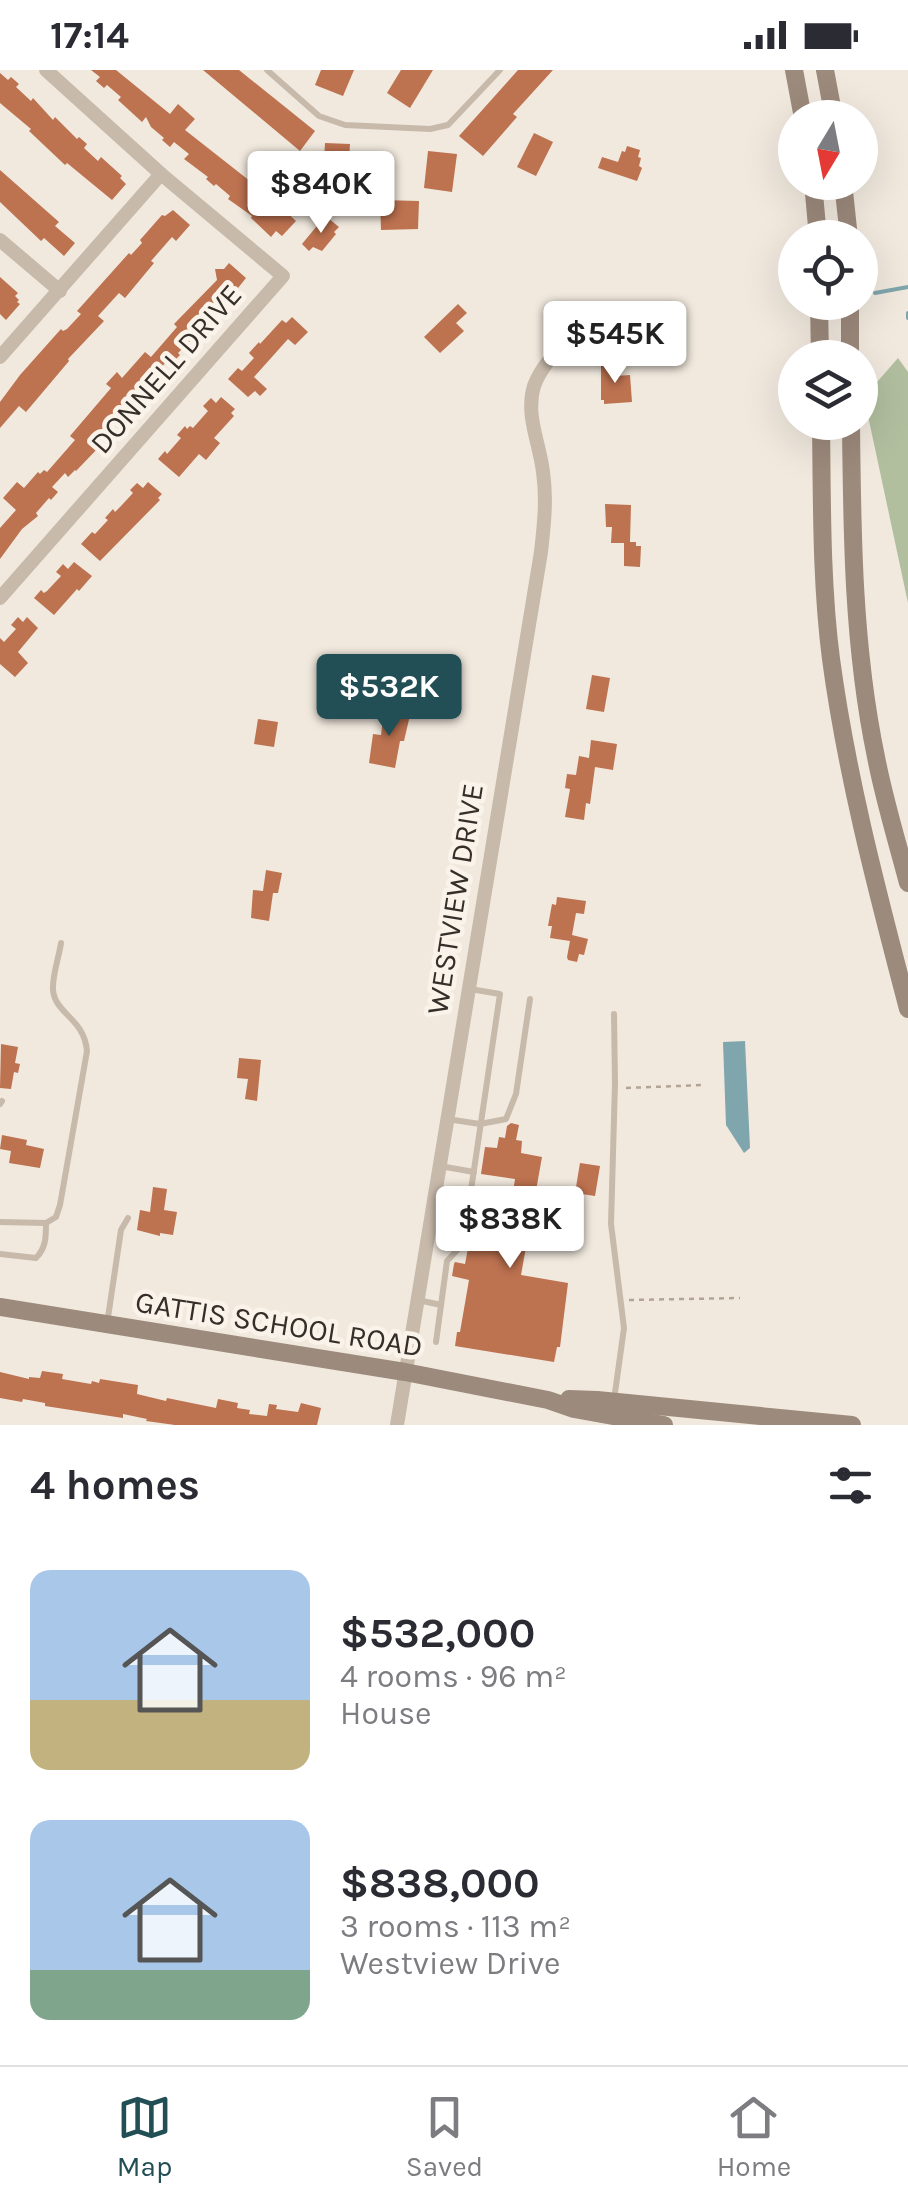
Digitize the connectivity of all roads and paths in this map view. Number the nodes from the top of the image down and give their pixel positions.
1 (46, 70) edge
2 (267, 70) edge
3 (500, 70) edge
4 (794, 70) edge
5 (825, 70) edge
6 (800, 100) edge
7 (831, 100) edge
8 (161, 174) junction
9 (0, 240) edge
10 (60, 291) junction
11 (576, 328) dead end
12 (0, 357) edge
13 (821, 440) edge
14 (851, 440) edge
15 (0, 598) edge
16 (876, 757) junction
17 (847, 763) junction
18 (908, 882) edge
19 (61, 943) dead end
20 (470, 989) junction
21 (530, 1000) dead end
22 (908, 1009) edge
23 (614, 1014) dead end
24 (704, 1085) dead end
25 (621, 1088) dead end
26 (446, 1118) junction
27 (480, 1124) junction
28 (438, 1166) junction
29 (474, 1172) junction
30 (128, 1218) dead end
31 (0, 1222) edge
32 (46, 1223) junction
33 (0, 1254) edge
34 (740, 1298) dead end
35 (417, 1300) junction
36 (628, 1300) dead end
37 (441, 1304) junction
38 (0, 1306) edge
39 (107, 1324) junction
40 (436, 1342) dead end
41 (405, 1372) junction
42 (612, 1414) edge
43 (396, 1425) edge
44 (664, 1425) edge
45 (852, 1425) edge

1 - 8 street, DONNELL DRIVE
2 - 3 lane
4 - 6 main road
5 - 7 main road
8 - 10 street
8 - 15 street, DONNELL DRIVE
9 - 10 street
10 - 12 street
11 - 20 street, WESTVIEW DRIVE
13 - 17 main road
14 - 16 main road
16 - 17 main road
16 - 18 main road
17 - 22 main road
19 - 32 lane
20 - 26 street, WESTVIEW DRIVE
20 - 27 lane
21 - 27 lane
23 - 42 lane
24 - 25 path
26 - 27 lane
26 - 28 street, WESTVIEW DRIVE
27 - 29 lane
28 - 29 lane
28 - 35 street, WESTVIEW DRIVE
29 - 37 lane
30 - 39 lane
31 - 32 lane
32 - 33 lane
34 - 36 path
35 - 37 lane
35 - 41 street, WESTVIEW DRIVE
37 - 40 lane
38 - 39 main road, GATTIS SCHOOL ROAD
39 - 41 main road, GATTIS SCHOOL ROAD
41 - 42 main road, GATTIS SCHOOL ROAD
41 - 43 street, WESTVIEW DRIVE
42 - 44 main road, GATTIS SCHOOL ROAD
42 - 45 main road, GATTIS SCHOOL ROAD

